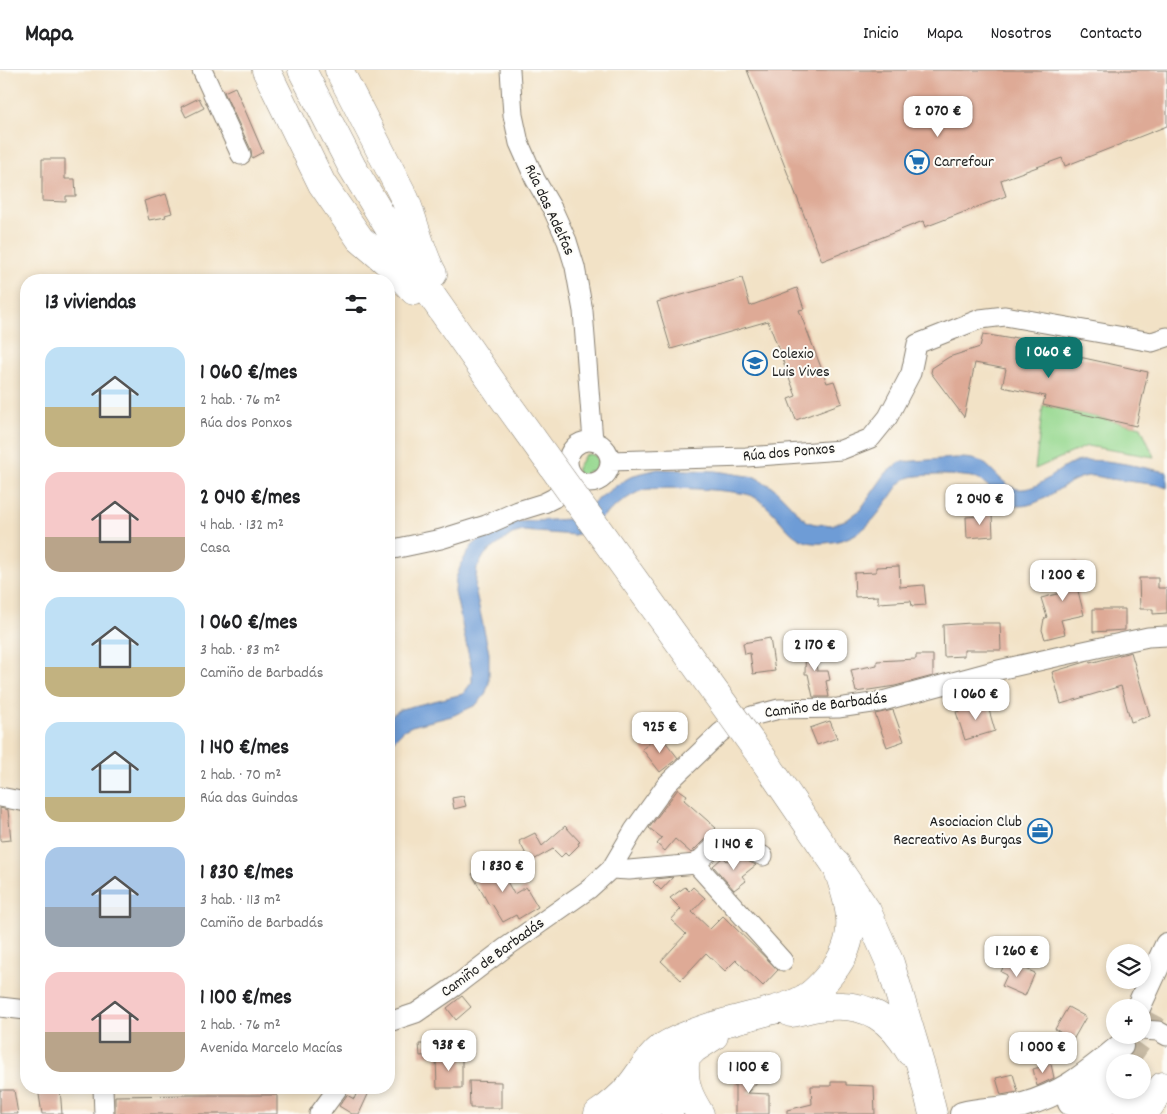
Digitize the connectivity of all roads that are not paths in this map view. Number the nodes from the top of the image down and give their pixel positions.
1 (202, 70) edge
2 (266, 70) edge
3 (302, 70) edge
4 (339, 70) edge
5 (510, 70) edge
6 (241, 155) dead end
7 (1167, 337) edge
8 (474, 356) junction
9 (593, 441) junction
10 (610, 462) junction
11 (575, 478) junction
12 (395, 549) edge
13 (1167, 636) edge
14 (0, 797) edge
15 (20, 801) edge
16 (762, 856) dead end
17 (696, 864) junction
18 (836, 864) junction
19 (612, 869) junction
20 (1167, 944) edge
21 (783, 962) dead end
22 (1167, 980) edge
23 (1145, 999) tunnel mouth
24 (1151, 1005) tunnel mouth
25 (0, 1008) edge
26 (20, 1010) edge
27 (395, 1020) edge
28 (1151, 1033) edge
29 (1167, 1036) edge
30 (1123, 1044) edge
31 (1124, 1044) edge
32 (689, 1045) junction
33 (1161, 1086) edge
34 (103, 1094) edge
35 (334, 1094) edge
36 (929, 1097) edge
37 (1116, 1099) edge
38 (1132, 1099) edge
39 (650, 1111) edge
40 (104, 1114) edge
41 (319, 1114) edge
42 (598, 1114) edge
43 (700, 1114) edge
44 (962, 1114) edge
45 (1040, 1114) edge
46 (1082, 1114) edge
47 (1128, 1114) edge
48 (1144, 1114) edge

1 - 6 street
2 - 8 highway
3 - 8 highway
4 - 8 highway
5 - 9 street, Rúa das Adelfas
7 - 10 street, Rúa dos Ponxos
8 - 18 highway, bridge
9 - 10 street
9 - 11 street
10 - 11 street
11 - 12 street
13 - 19 street, Camiño de Barbadás
14 - 15 street
16 - 17 street
17 - 19 street
17 - 21 street
18 - 32 highway
18 - 36 highway
19 - 27 street, Camiño de Barbadás
20 - 23 main road
22 - 24 main road
25 - 26 street
28 - 29 street
30 - 44 main road
31 - 45 main road
32 - 36 highway
32 - 39 highway
32 - 42 highway
32 - 43 highway
33 - 48 highway
34 - 40 street
35 - 41 street
37 - 46 main road
38 - 47 highway

